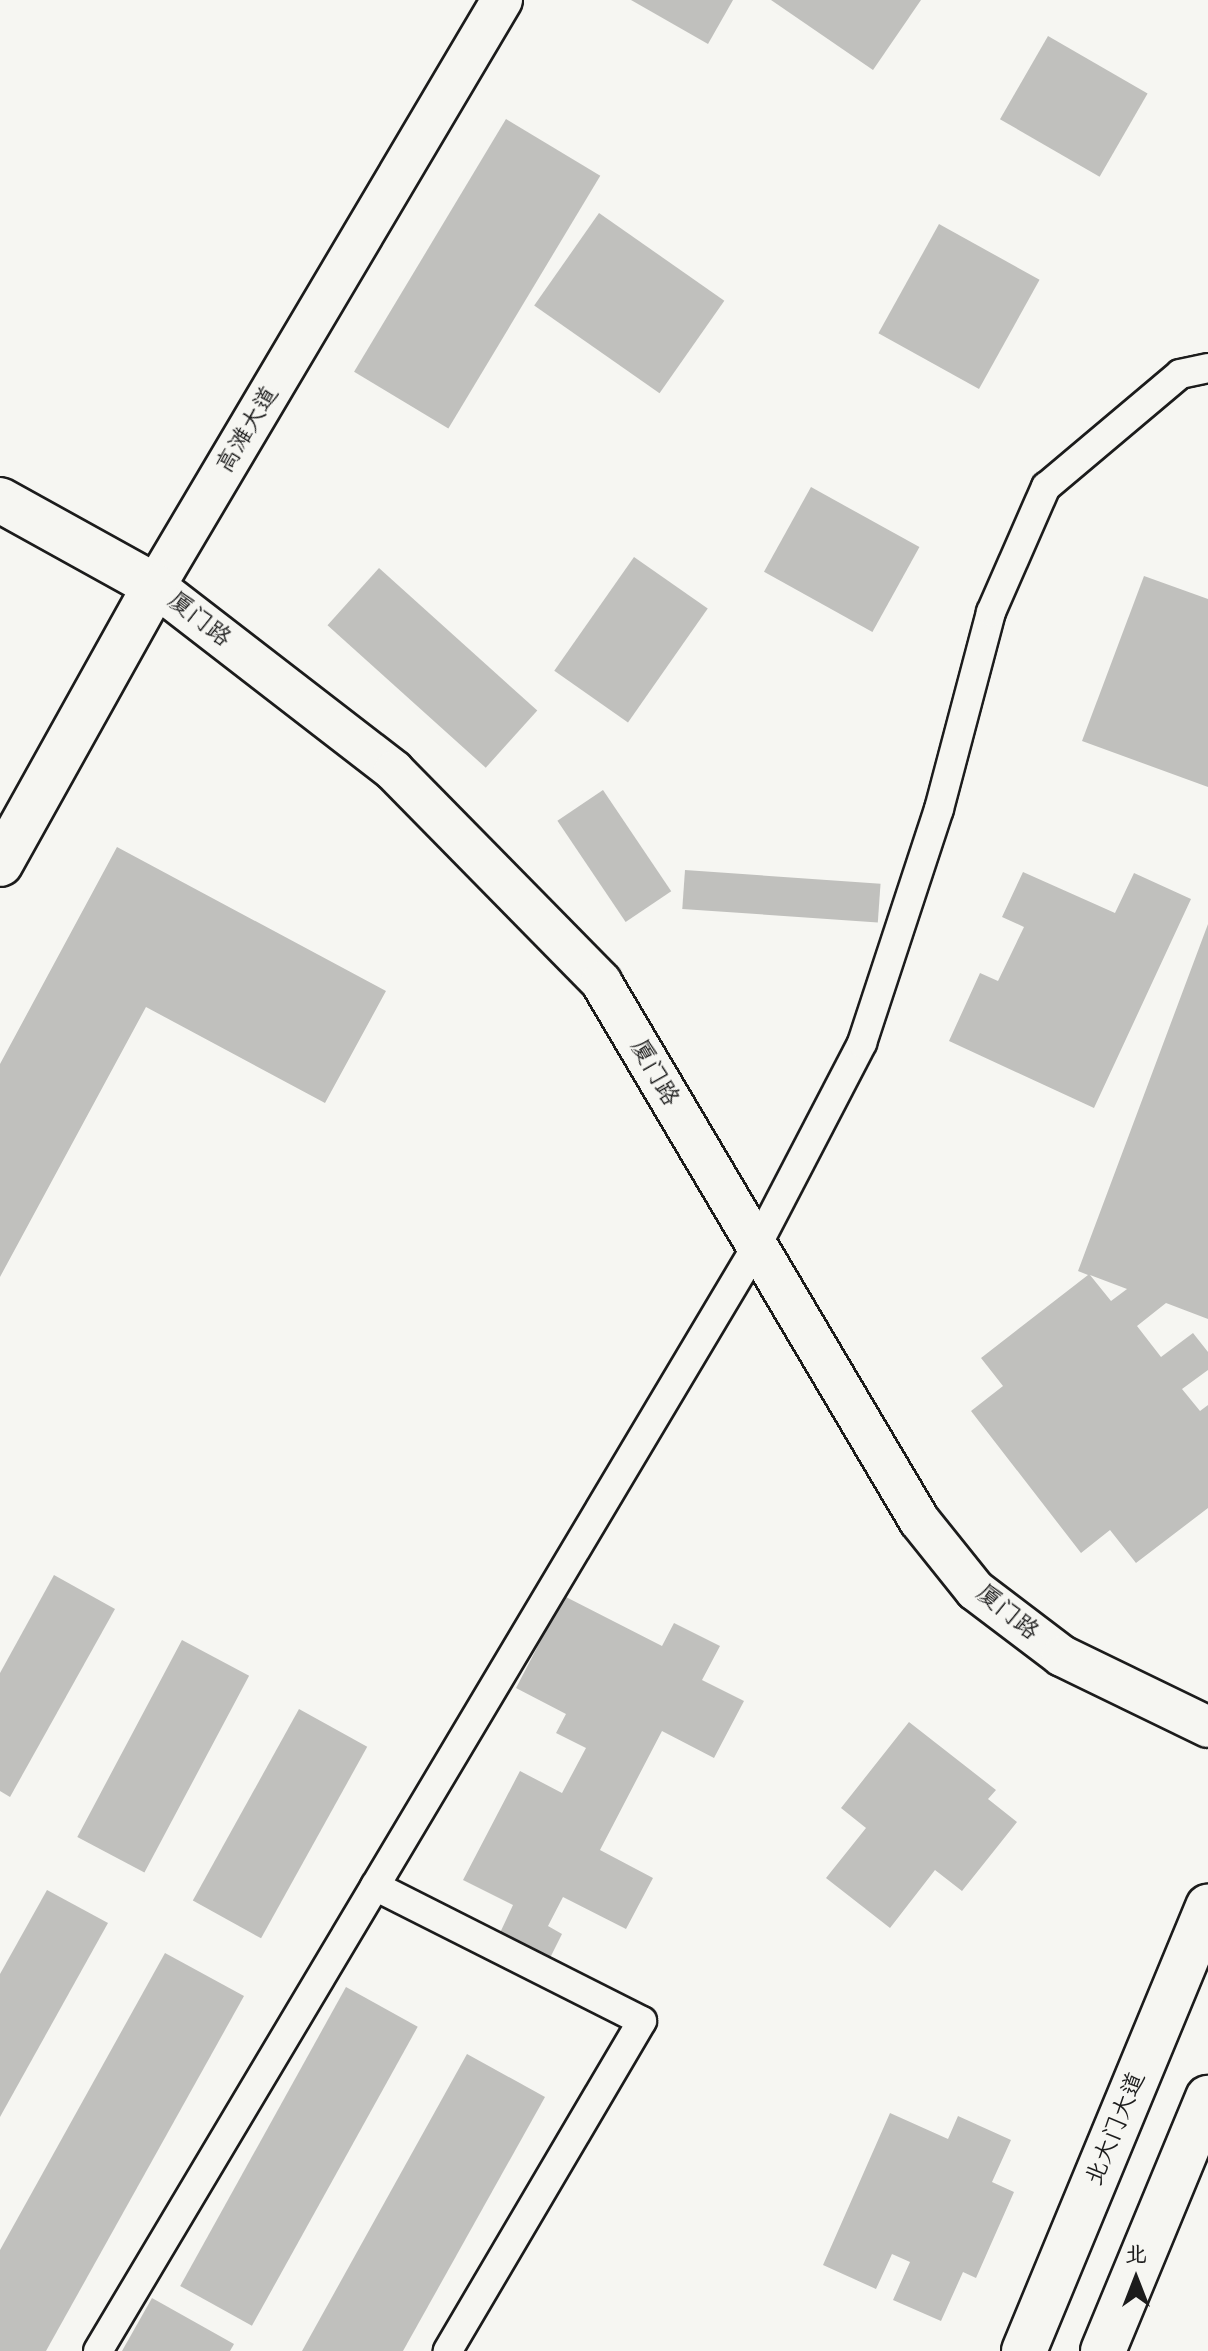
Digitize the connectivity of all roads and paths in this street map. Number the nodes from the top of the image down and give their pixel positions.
1 (502, 0) edge
2 (1208, 368) edge
3 (0, 500) edge
4 (155, 586) junction
5 (0, 864) edge
6 (756, 1247) junction
7 (1208, 1727) edge
8 (375, 1886) junction
9 (1208, 1907) edge
10 (1208, 2098) edge
11 (98, 2351) edge
12 (448, 2351) edge
13 (1024, 2351) edge
14 (1103, 2351) edge

1 - 4 main road, 高滩大道
2 - 6 street
3 - 4 main road, 厦门路
4 - 5 main road, 高滩大道
4 - 6 main road, 厦门路
6 - 7 main road, 厦门路
6 - 8 street
8 - 11 street
8 - 12 street
9 - 13 main road, 北大门大道
10 - 14 main road

